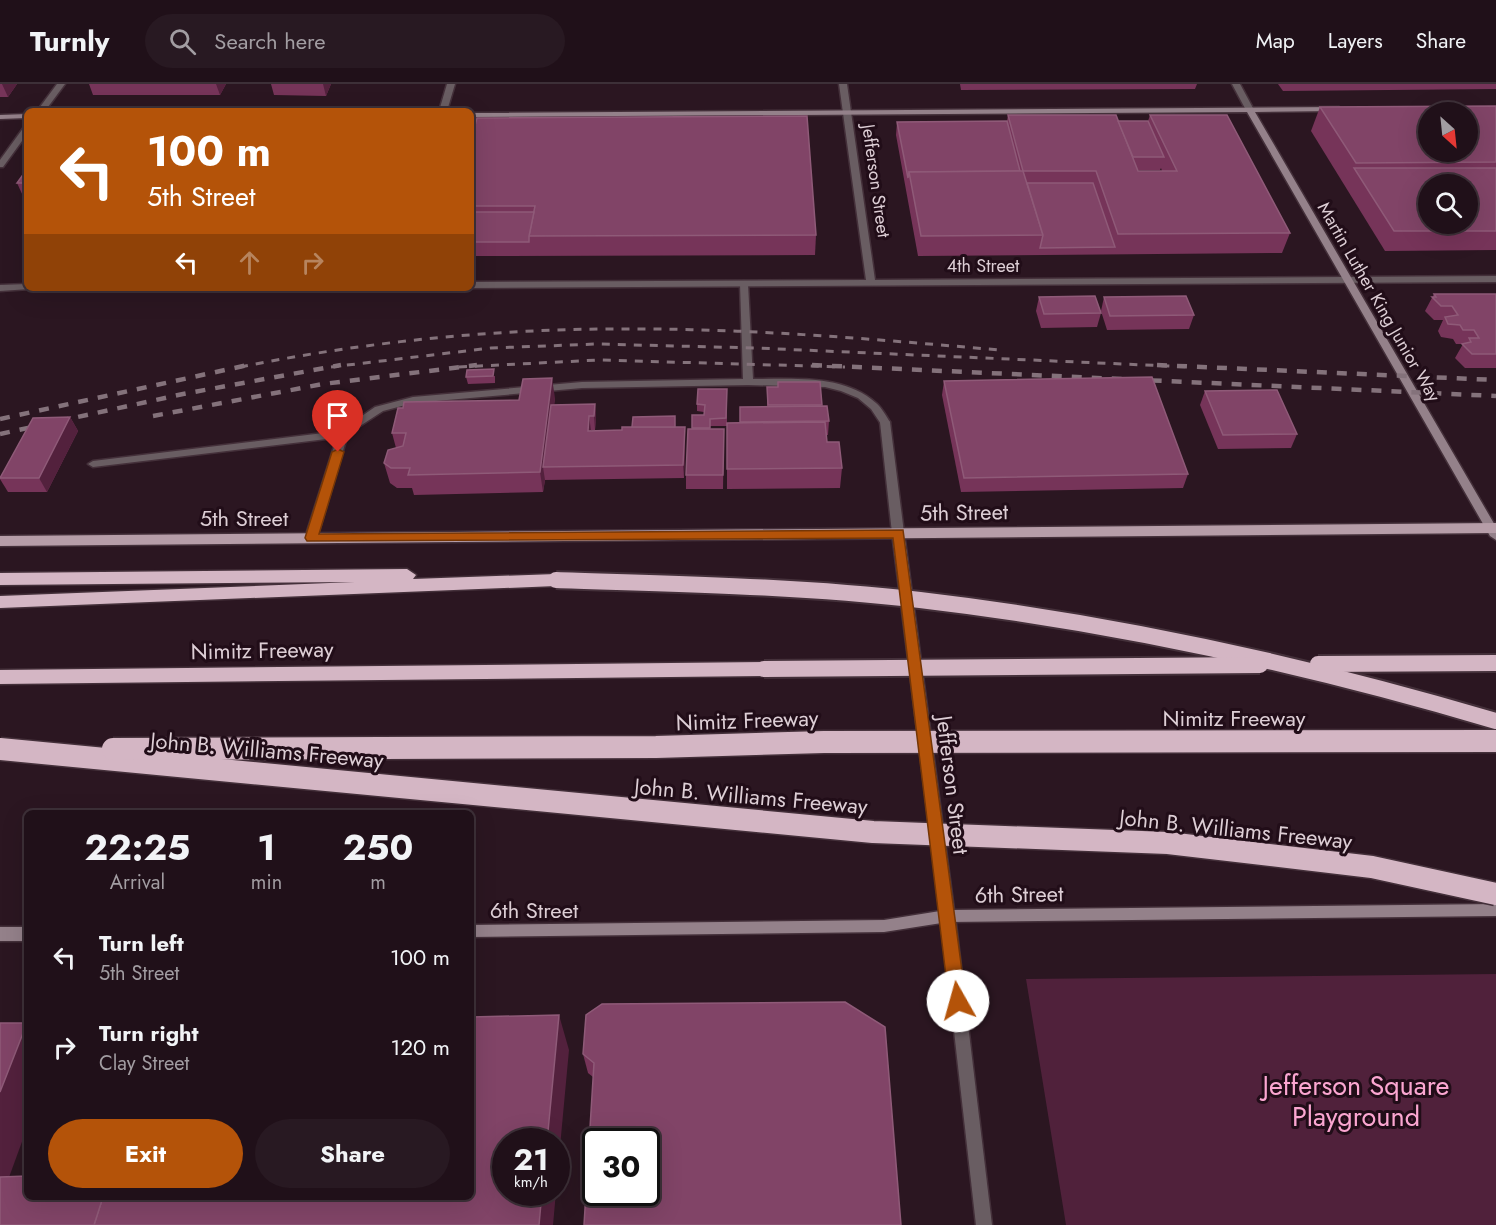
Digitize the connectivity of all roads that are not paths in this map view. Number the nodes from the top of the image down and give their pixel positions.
1 (61, 84) edge
2 (451, 84) edge
3 (843, 84) edge
4 (1236, 84) edge
5 (43, 108) edge
6 (444, 108) edge
7 (1344, 109) edge
8 (1250, 110) junction
9 (847, 113) junction
10 (474, 115) edge
11 (24, 116) edge
12 (0, 117) edge
13 (24, 133) edge
14 (0, 165) edge
15 (1496, 279) edge
16 (1346, 280) junction
17 (871, 283) junction
18 (744, 284) junction
19 (474, 285) edge
20 (24, 287) edge
21 (0, 288) edge
22 (748, 382) junction
23 (343, 434) junction
24 (93, 464) dead end
25 (1494, 530) edge
26 (898, 533) junction
27 (311, 538) junction
28 (0, 541) edge
29 (0, 579) edge
30 (556, 580) junction
31 (0, 602) edge
32 (1496, 663) edge
33 (0, 677) edge
34 (1496, 721) edge
35 (1496, 741) edge
36 (0, 749) edge
37 (1496, 894) edge
38 (1496, 910) edge
39 (948, 916) junction
40 (474, 931) edge
41 (0, 934) edge
42 (24, 934) edge
43 (984, 1225) edge

1 - 5 street
2 - 6 street
3 - 9 street, Jefferson Street
4 - 8 street, Martin Luther King Junior Way
7 - 8 street
8 - 9 street
8 - 16 street, Martin Luther King Junior Way
9 - 10 street
9 - 17 street, Jefferson Street
11 - 12 street
13 - 14 street
15 - 16 street, 4th Street
16 - 17 street, 4th Street
16 - 25 street, Martin Luther King Junior Way
17 - 18 street, 4th Street
18 - 19 street, 4th Street
18 - 22 street
20 - 21 street
22 - 23 street
22 - 26 street, Jefferson Street
23 - 24 street
23 - 27 street
25 - 26 main road, 5th Street
26 - 27 main road, 5th Street
26 - 39 street, Jefferson Street
27 - 28 main road, 5th Street
29 - 30 highway
30 - 31 highway
30 - 34 highway, bridge
32 - 33 highway, Nimitz Freeway, bridge
35 - 36 highway, Nimitz Freeway, bridge
36 - 37 highway, John B. Williams Freeway, bridge
38 - 39 street, 6th Street
39 - 40 street, 6th Street
39 - 43 street, Jefferson Street
41 - 42 street

